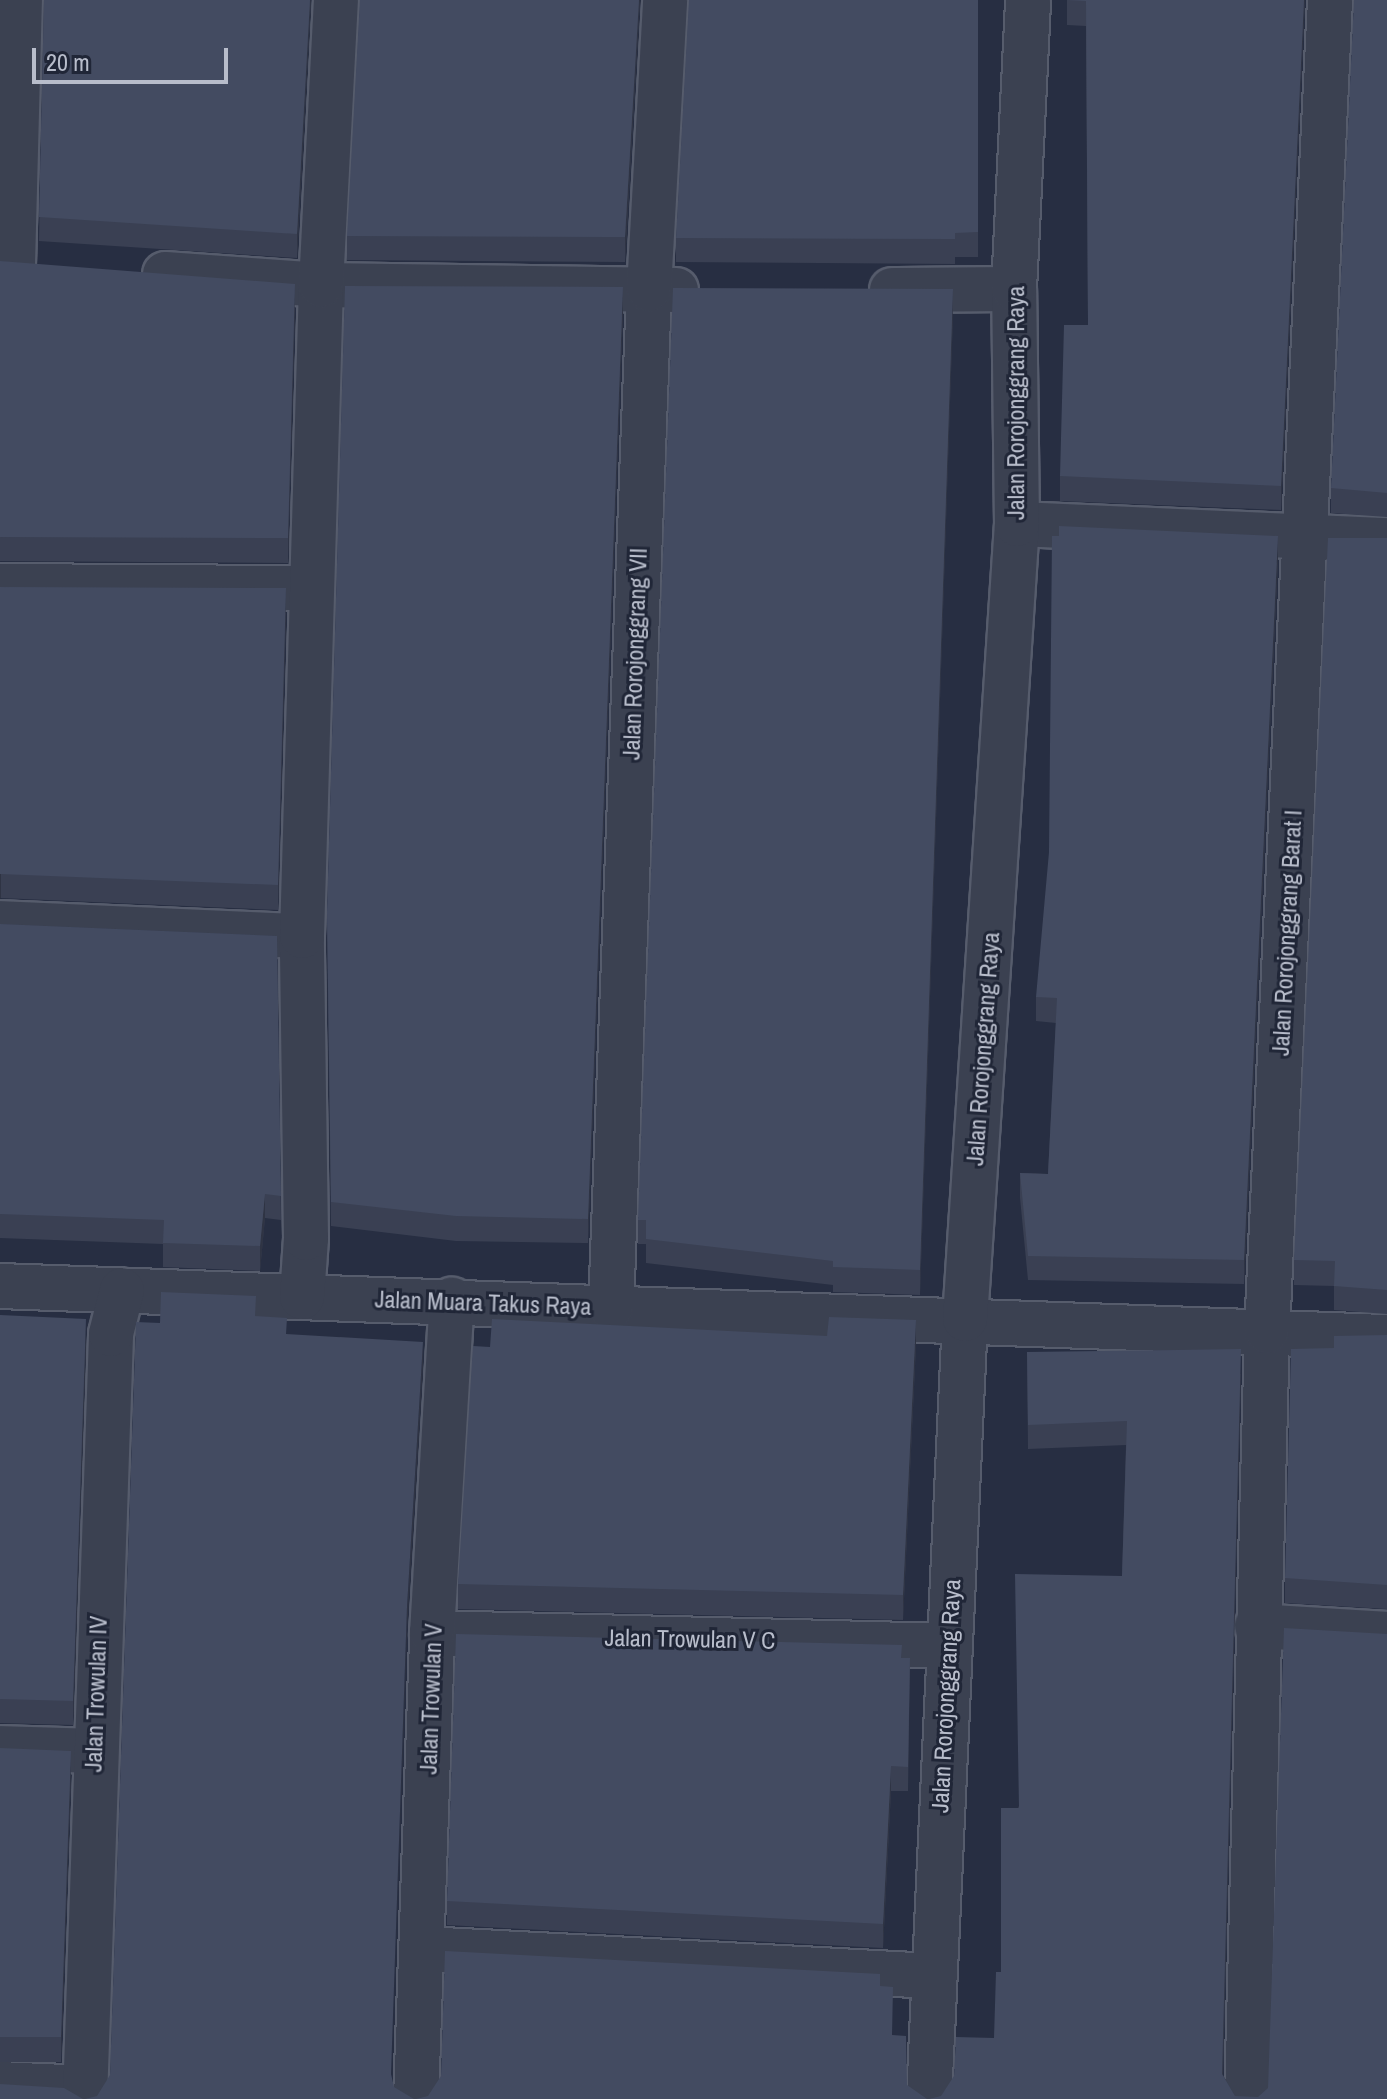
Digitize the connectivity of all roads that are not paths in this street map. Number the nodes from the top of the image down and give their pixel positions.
1 (20, 0) edge
2 (336, 0) edge
3 (665, 0) edge
4 (1028, 0) edge
5 (1330, 0) edge
6 (7, 264) edge
7 (59, 268) edge
8 (121, 272) edge
9 (321, 285) junction
10 (649, 289) junction
11 (1014, 289) junction
12 (849, 290) edge
13 (710, 291) edge
14 (1017, 524) junction
15 (1307, 534) junction
16 (1387, 540) edge
17 (0, 586) edge
18 (311, 588) junction
19 (0, 923) edge
20 (302, 936) junction
21 (0, 1286) edge
22 (122, 1290) junction
23 (302, 1297) junction
24 (452, 1300) junction
25 (611, 1308) junction
26 (965, 1319) junction
27 (1267, 1331) junction
28 (1387, 1337) edge
29 (1257, 1626) junction
30 (432, 1633) junction
31 (1387, 1634) edge
32 (948, 1646) junction
33 (0, 1748) edge
34 (93, 1751) junction
35 (424, 1949) junction
36 (933, 1976) junction
37 (0, 2084) edge
38 (85, 2094) edge
39 (416, 2099) edge
40 (929, 2099) edge
41 (1247, 2099) edge

1 - 6 street
2 - 9 street
3 - 10 street, Jalan Rorojonggrang VII
4 - 11 street, Jalan Rorojonggrang Raya
5 - 15 street, Jalan Rorojonggrang Barat I
6 - 7 street
8 - 9 street
9 - 10 street
9 - 18 street
10 - 13 street
10 - 25 street, Jalan Rorojonggrang VII
11 - 12 street
11 - 14 street, Jalan Rorojonggrang Raya
14 - 15 street
14 - 26 street, Jalan Rorojonggrang Raya
15 - 16 street
15 - 27 street, Jalan Rorojonggrang Barat I
17 - 18 street
18 - 20 street
19 - 20 street
20 - 23 street
21 - 22 street, Jalan Muara Takus Raya
22 - 23 street, Jalan Muara Takus Raya
22 - 34 street, Jalan Trowulan IV
23 - 24 street, Jalan Muara Takus Raya
24 - 25 street, Jalan Muara Takus Raya
24 - 30 street, Jalan Trowulan V
25 - 26 street, Jalan Muara Takus Raya
26 - 27 street, Jalan Muara Takus Raya
26 - 32 street, Jalan Rorojonggrang Raya
27 - 28 street, Jalan Muara Takus Raya
27 - 29 street, Jalan Rorojonggrang Barat I
29 - 31 street
29 - 41 street, Jalan Rorojonggrang Barat I
30 - 32 street, Jalan Trowulan V C
30 - 35 street, Jalan Trowulan V
32 - 36 street, Jalan Rorojonggrang Raya
33 - 34 street
34 - 38 street, Jalan Trowulan IV
35 - 36 street
35 - 39 street, Jalan Trowulan V
36 - 40 street, Jalan Rorojonggrang Raya
37 - 38 street

